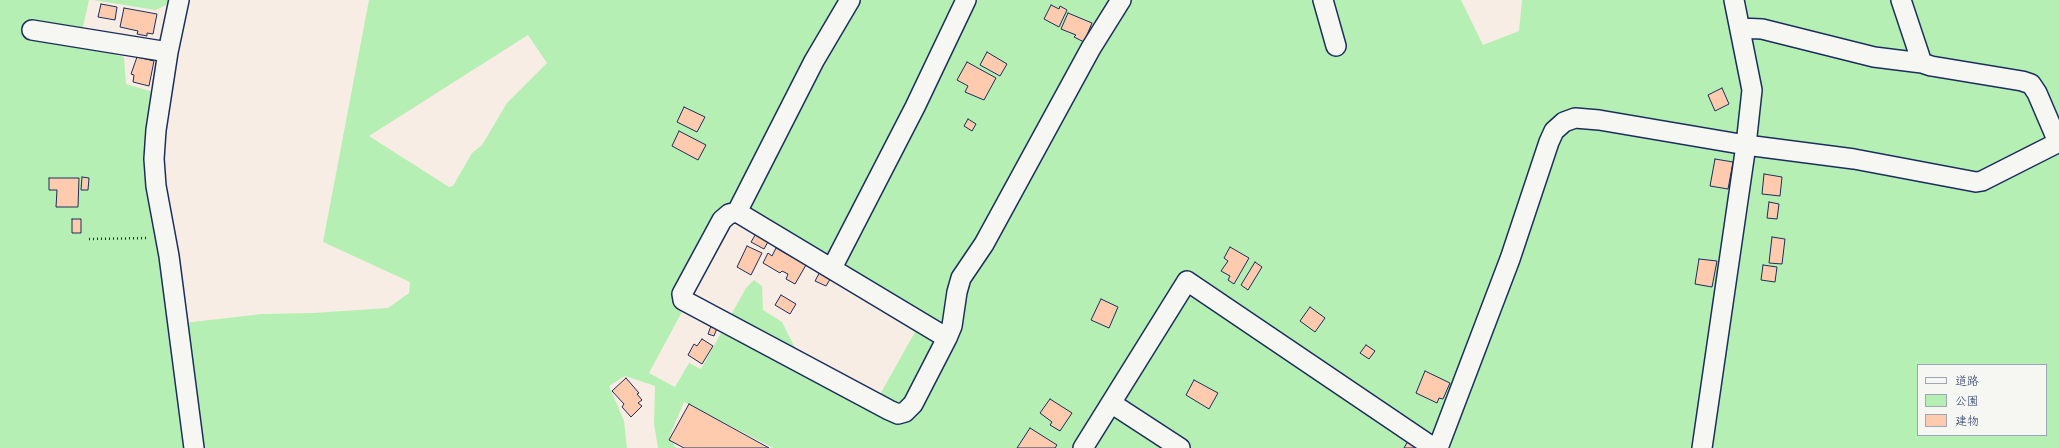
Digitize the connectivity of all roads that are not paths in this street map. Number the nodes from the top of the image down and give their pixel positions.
1 (179, 0) edge
2 (850, 0) edge
3 (966, 0) edge
4 (1121, 0) edge
5 (1323, 0) edge
6 (1734, 0) edge
7 (1901, 0) edge
8 (1740, 28) junction
9 (32, 30) dead end
10 (1336, 46) dead end
11 (168, 52) junction
12 (1922, 63) junction
13 (2059, 142) edge
14 (1746, 145) junction
15 (737, 212) junction
16 (832, 268) junction
17 (947, 338) junction
18 (1111, 403) junction
19 (194, 448) edge
20 (1083, 448) edge
21 (1180, 448) edge
22 (1434, 448) edge
23 (1438, 448) edge
24 (1702, 448) edge

1 - 11 lane
2 - 15 lane
3 - 16 lane
4 - 17 lane
5 - 10 lane
6 - 8 lane
7 - 12 lane
8 - 12 lane
8 - 14 lane
9 - 11 lane
11 - 19 lane
12 - 13 lane
13 - 14 lane
14 - 23 lane
14 - 24 lane
15 - 16 lane
15 - 17 lane
16 - 17 lane
18 - 20 lane
18 - 21 lane
18 - 22 lane

